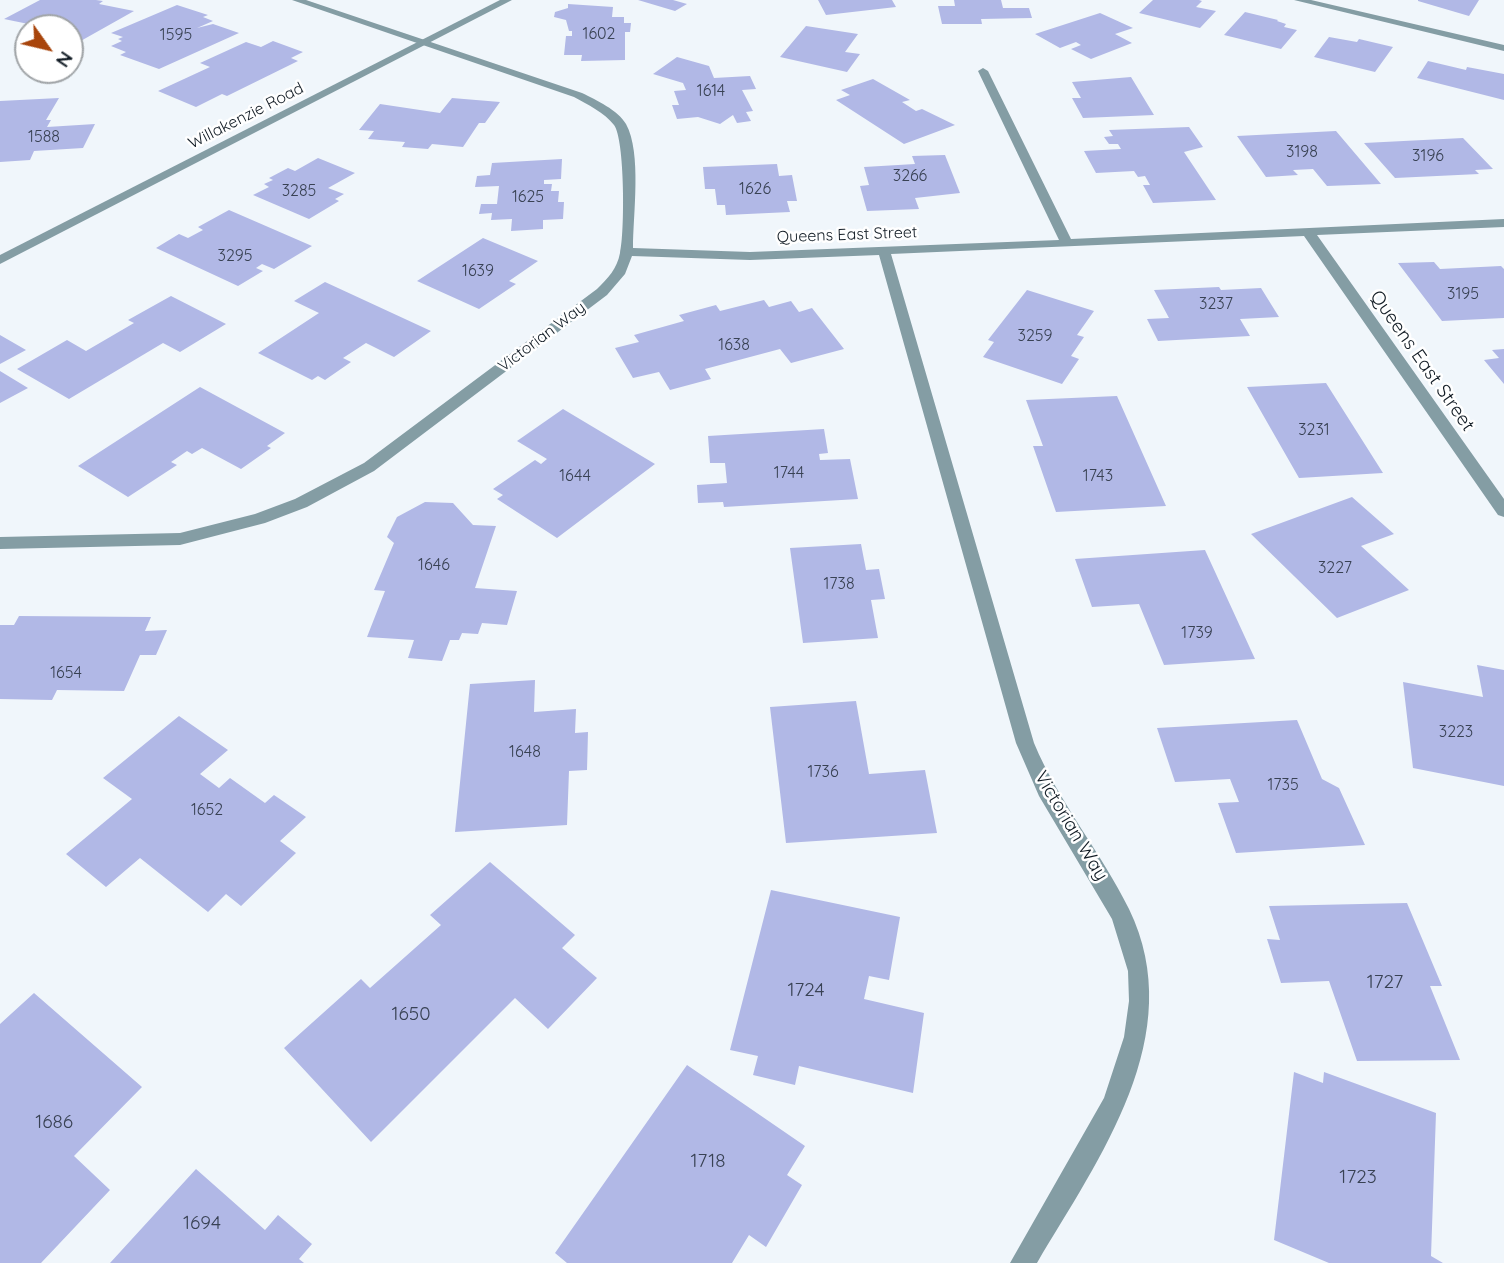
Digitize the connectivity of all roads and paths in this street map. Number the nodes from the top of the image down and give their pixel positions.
1 (297, 0) edge
2 (507, 0) edge
3 (1298, 0) edge
4 (1338, 4) edge
5 (424, 42) junction
6 (1504, 48) edge
7 (983, 71) dead end
8 (1504, 223) edge
9 (1308, 233) junction
10 (1068, 243) junction
11 (627, 251) junction
12 (884, 251) junction
13 (0, 260) edge
14 (1504, 511) edge
15 (0, 543) edge
16 (1023, 1263) edge

1 - 5 street, Victorian Way
2 - 5 street, Willakenzie Road
3 - 4 street
4 - 6 street
5 - 11 street, Victorian Way
5 - 13 street, Willakenzie Road
7 - 10 street
8 - 9 street, Queens East Street
9 - 10 street, Queens East Street
9 - 14 street, Queens East Street
10 - 12 street, Queens East Street
11 - 12 street, Queens East Street
11 - 15 street, Victorian Way
12 - 16 street, Victorian Way

